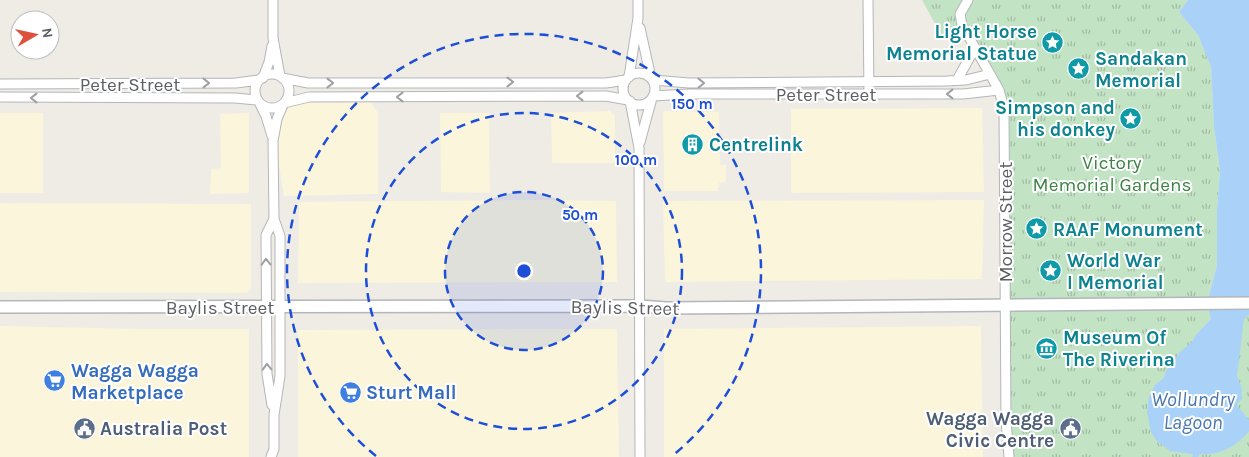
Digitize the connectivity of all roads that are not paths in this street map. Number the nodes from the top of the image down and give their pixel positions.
1 (273, 0) edge
2 (638, 0) edge
3 (868, 0) edge
4 (968, 0) edge
5 (638, 18) junction
6 (273, 38) junction
7 (975, 48) junction
8 (990, 74) junction
9 (281, 77) junction
10 (628, 78) junction
11 (261, 79) junction
12 (652, 79) junction
13 (957, 80) junction
14 (869, 81) junction
15 (423, 82) junction
16 (489, 82) junction
17 (542, 82) junction
18 (787, 82) junction
19 (180, 83) junction
20 (370, 83) junction
21 (736, 83) junction
22 (3, 84) edge
23 (60, 84) junction
24 (124, 84) junction
25 (999, 90) junction
26 (736, 94) junction
27 (788, 94) junction
28 (869, 94) junction
29 (489, 96) junction
30 (542, 96) junction
31 (3, 97) edge
32 (370, 97) junction
33 (423, 97) junction
34 (652, 97) junction
35 (60, 98) junction
36 (124, 98) junction
37 (180, 98) junction
38 (629, 100) junction
39 (258, 101) junction
40 (283, 104) junction
41 (273, 141) junction
42 (639, 148) junction
43 (274, 219) junction
44 (1249, 303) edge
45 (1005, 305) junction
46 (640, 306) junction
47 (0, 307) edge
48 (266, 307) junction
49 (280, 307) junction
50 (274, 415) junction
51 (274, 454) edge
52 (640, 457) edge
53 (1009, 457) edge

1 - 6 street
2 - 5 street
3 - 14 street
4 - 7 street, Morrow Street
5 - 10 street
5 - 12 street
6 - 9 street
6 - 11 street
7 - 8 street, Morrow Street
7 - 13 street
8 - 13 street, Peter Street
8 - 25 street, Morrow Street
9 - 11 street
9 -> 20 street
9 - 40 street
10 - 12 street
10 - 17 street
10 - 38 street
19 -> 11 street, Peter Street
11 - 39 street
12 -> 21 street, Peter Street
12 - 34 street
13 - 14 street, Peter Street
14 - 18 street, Peter Street
14 - 28 street
15 - 16 street
15 - 20 street
15 - 33 street
16 -> 17 street
16 - 29 street
17 - 30 street
18 - 21 street, Peter Street
18 - 27 street
19 - 24 street, Peter Street
19 - 37 street
20 - 32 street
21 - 26 street
22 - 23 street, Peter Street
22 - 31 street
23 - 24 street, Peter Street
23 - 35 street
24 - 36 street
25 -> 28 street, Peter Street
25 - 45 street, Morrow Street
26 - 27 street, Peter Street
26 - 34 street, Peter Street
27 - 28 street, Peter Street
29 - 30 street
29 - 33 street
38 -> 30 street
35 -> 31 street, Peter Street
33 -> 32 street
32 - 40 street
34 - 38 street
34 - 42 street
35 - 36 street, Peter Street
36 - 37 street, Peter Street
37 - 39 street, Peter Street
38 - 42 street
39 - 40 street
39 - 41 street
40 - 41 street
41 - 43 street
42 - 46 street
48 -> 43 street
43 - 49 street
44 - 45 main road, Baylis Street
45 - 46 main road, Baylis Street
45 - 53 street, Morrow Street
46 - 49 main road, Baylis Street
46 - 52 street
47 - 48 main road, Baylis Street
48 - 49 main road, Baylis Street
50 -> 48 street
49 - 50 street
50 - 51 street

